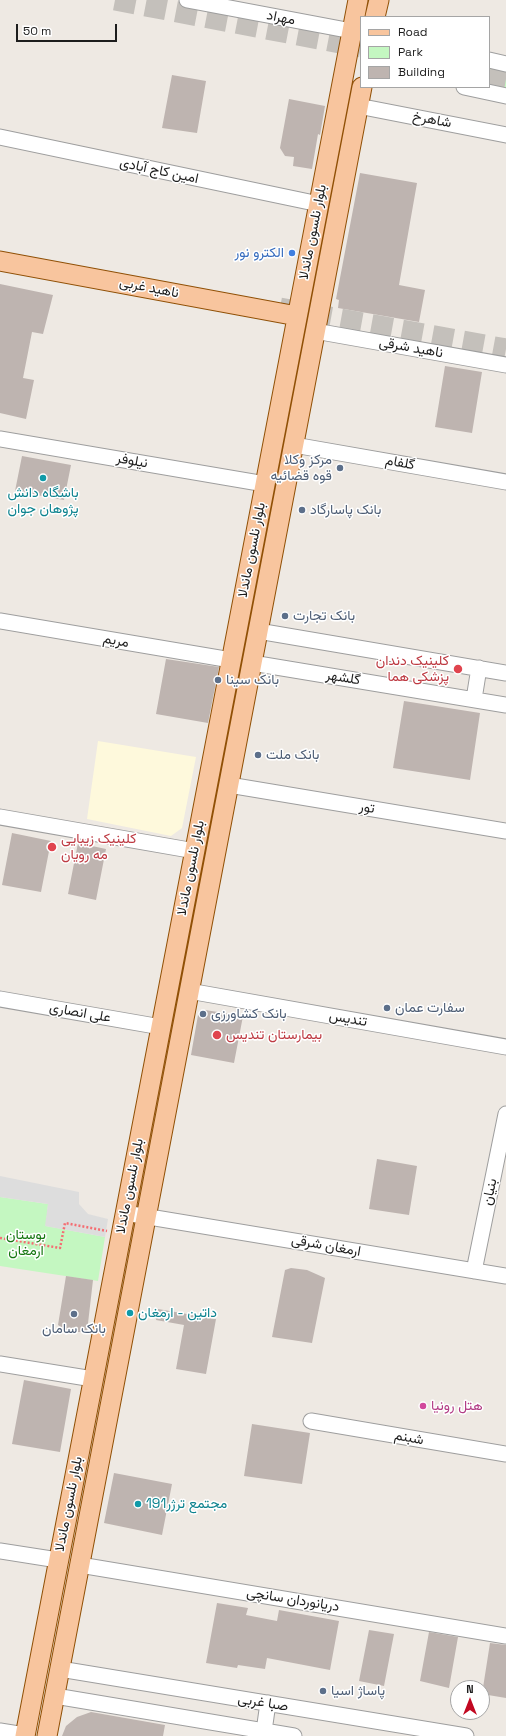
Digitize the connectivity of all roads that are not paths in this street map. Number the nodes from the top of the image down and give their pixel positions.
1 (187, 0) edge
2 (358, 0) edge
3 (379, 0) edge
4 (250, 6) edge
5 (375, 16) edge
6 (352, 31) junction
7 (490, 60) edge
8 (506, 64) edge
9 (362, 88) edge
10 (469, 88) edge
11 (506, 96) edge
12 (358, 106) junction
13 (506, 135) edge
14 (0, 138) edge
15 (319, 204) junction
16 (0, 261) edge
17 (297, 316) junction
18 (315, 331) junction
19 (506, 365) edge
20 (0, 439) edge
21 (294, 445) junction
22 (506, 482) edge
23 (265, 484) junction
24 (0, 621) edge
25 (258, 631) junction
26 (231, 660) junction
27 (252, 664) junction
28 (479, 668) junction
29 (506, 673) edge
30 (474, 699) junction
31 (506, 705) edge
32 (229, 785) junction
33 (0, 817) edge
34 (506, 831) edge
35 (194, 851) junction
36 (189, 991) junction
37 (0, 999) edge
38 (161, 1027) junction
39 (506, 1047) edge
40 (506, 1114) edge
41 (125, 1213) junction
42 (146, 1216) junction
43 (474, 1271) junction
44 (506, 1276) edge
45 (0, 1364) edge
46 (93, 1379) junction
47 (311, 1421) dead end
48 (506, 1454) edge
49 (0, 1551) edge
50 (58, 1560) junction
51 (80, 1565) junction
52 (506, 1636) edge
53 (60, 1669) junction
54 (55, 1696) junction
55 (268, 1704) junction
56 (0, 1731) edge
57 (264, 1731) junction
58 (408, 1731) edge
59 (25, 1736) edge
60 (47, 1736) edge
61 (294, 1736) edge
62 (466, 1736) edge

1 - 4 street, مهراد
2 - 6 main road, بلوار نلسون ماندلا
3 - 5 main road
4 - 6 street, مهراد
6 - 15 main road, بلوار نلسون ماندلا
7 - 8 street
9 - 12 main road, بلوار نلسون ماندلا
10 - 11 street
12 - 13 street, شاهرخ
12 - 18 main road, بلوار نلسون ماندلا
14 - 15 street, امین کاج آبادی
15 - 17 main road, بلوار نلسون ماندلا
16 - 17 main road, ناهید غربی
17 - 23 main road, بلوار نلسون ماندلا
18 - 19 street, ناهید شرقی
18 - 21 main road, بلوار نلسون ماندلا
20 - 23 street, نیلوفر
21 - 22 street, گلفام
21 - 25 main road, بلوار نلسون ماندلا
23 - 26 main road, بلوار نلسون ماندلا
24 - 26 street, مریم
25 - 27 main road, بلوار نلسون ماندلا
25 - 28 street
26 - 35 main road, بلوار نلسون ماندلا
27 - 30 street, گلشهر
27 - 32 main road, بلوار نلسون ماندلا
28 - 29 street
28 - 30 street
30 - 31 street, گلشهر
32 - 34 street, تور
32 - 36 main road, بلوار نلسون ماندلا
33 - 35 street
35 - 38 main road, بلوار نلسون ماندلا
36 - 39 street, تندیس
36 - 42 main road, بلوار نلسون ماندلا
37 - 38 street, علی انصاری
38 - 41 main road, بلوار نلسون ماندلا
40 - 43 street, بنیان
41 - 42 street, ارمغان شرقی
41 - 46 main road, بلوار نلسون ماندلا
42 - 43 street, ارمغان شرقی
42 - 51 main road, بلوار نلسون ماندلا
43 - 44 street, ارمغان شرقی
45 - 46 street
46 - 50 main road, بلوار نلسون ماندلا
47 - 48 street, شبنم
49 - 50 street
50 - 59 main road, بلوار نلسون ماندلا
51 - 52 street, دریانوردان سانچی
51 - 53 main road, بلوار نلسون ماندلا
53 - 54 main road, بلوار نلسون ماندلا
53 - 55 street, صبا غربی
54 - 57 street, صبا غربی
54 - 60 main road, بلوار نلسون ماندلا
55 - 57 street
55 - 58 street, صبا غربی
56 - 59 street
57 - 61 street, صبا غربی
58 - 62 street, صبا غربی

